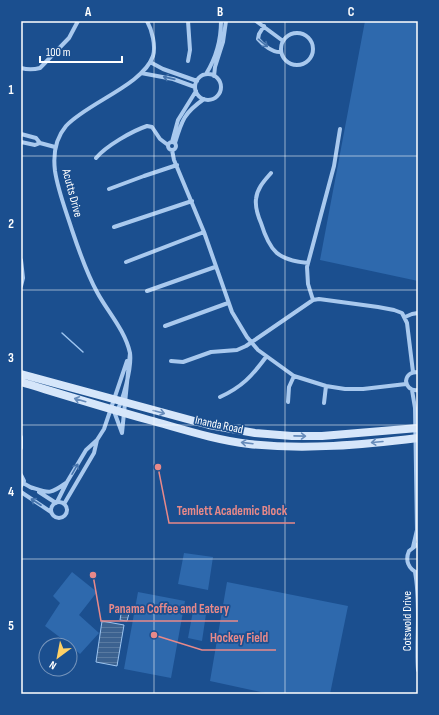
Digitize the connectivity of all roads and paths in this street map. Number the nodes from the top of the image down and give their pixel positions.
1 (78, 21) edge
2 (148, 21) edge
3 (188, 21) edge
4 (221, 21) edge
5 (226, 21) edge
6 (256, 21) edge
7 (264, 26) junction
8 (283, 41) junction
9 (281, 52) junction
10 (188, 61) dead end
11 (150, 62) junction
12 (21, 68) edge
13 (141, 73) junction
14 (206, 74) junction
15 (214, 76) junction
16 (197, 81) junction
17 (196, 89) junction
18 (204, 99) junction
19 (340, 129) dead end
20 (21, 134) edge
21 (21, 142) edge
22 (40, 143) junction
23 (172, 143) junction
24 (56, 147) junction
25 (172, 150) junction
26 (96, 158) dead end
27 (177, 165) junction
28 (271, 173) dead end
29 (109, 189) dead end
30 (192, 201) junction
31 (114, 227) dead end
32 (204, 232) junction
33 (21, 260) edge
34 (126, 262) dead end
35 (308, 263) junction
36 (215, 267) junction
37 (21, 286) edge
38 (147, 291) dead end
39 (313, 300) junction
40 (228, 303) junction
41 (418, 313) edge
42 (404, 317) junction
43 (165, 326) dead end
44 (251, 343) junction
45 (130, 352) junction
46 (266, 357) junction
47 (171, 361) dead end
48 (416, 372) edge
49 (21, 374) edge
50 (294, 376) junction
51 (21, 382) edge
52 (406, 384) junction
53 (326, 386) junction
54 (412, 390) junction
55 (418, 390) edge
56 (220, 397) dead end
57 (121, 402) junction
58 (288, 402) dead end
59 (324, 403) dead end
60 (118, 411) junction
61 (417, 428) edge
62 (21, 437) edge
63 (417, 438) edge
64 (97, 440) junction
65 (21, 448) edge
66 (21, 475) edge
67 (67, 482) junction
68 (22, 485) edge
69 (30, 487) junction
70 (21, 492) edge
71 (57, 503) junction
72 (64, 504) junction
73 (51, 512) junction
74 (418, 544) edge
75 (413, 547) junction
76 (417, 573) edge
77 (418, 633) edge
78 (418, 670) edge

1 - 12 street
2 - 11 street
3 - 10 street
4 - 14 street
5 - 15 street
6 - 7 street
7 - 8 street
7 -> 9 street
8 - 9 street
8 - 9 street
11 - 13 street, Acutts Drive
11 - 16 street
17 -> 13 street
13 - 24 street, Acutts Drive
14 - 15 street
14 - 16 street
15 - 18 street
16 - 17 street
17 - 18 street
17 - 23 street
18 - 23 street
19 - 35 street
20 - 22 street
21 - 22 street
22 - 24 street
23 - 25 street
23 - 25 street
23 - 26 street
24 - 45 street, Acutts Drive
25 - 27 street
27 - 29 street
27 - 30 street
28 - 35 street
30 - 31 street
30 - 32 street
32 - 34 street
32 - 36 street
33 - 37 street
35 - 39 street
36 - 38 street
36 - 40 street
39 - 42 street
39 - 44 street
40 - 43 street
40 - 44 street
41 - 42 street
42 - 48 street
44 - 46 street
44 - 47 street
45 - 57 street, Acutts Drive
45 - 60 street
45 - 64 street
46 - 50 street
46 - 56 street
48 - 52 street
49 - 57 main road, Inanda Road
50 - 53 street
50 - 58 street
60 -> 51 main road, Inanda Road
52 - 53 street
52 - 54 street
53 - 59 street
54 - 55 street
54 - 61 street
57 - 60 street, Acutts Drive
57 -> 61 main road, Inanda Road
63 -> 60 main road, Inanda Road
61 - 63 street
62 - 65 street
63 - 75 street
67 -> 64 street
64 - 72 street
66 - 68 street
67 - 69 street
67 - 71 street
68 - 69 street
69 - 71 street
73 -> 70 street
71 - 72 street
71 - 73 street
72 - 73 street
74 - 75 street
75 - 76 street, Cotswold Drive
76 - 77 street, Cotswold Drive
77 - 78 street, Cotswold Drive

